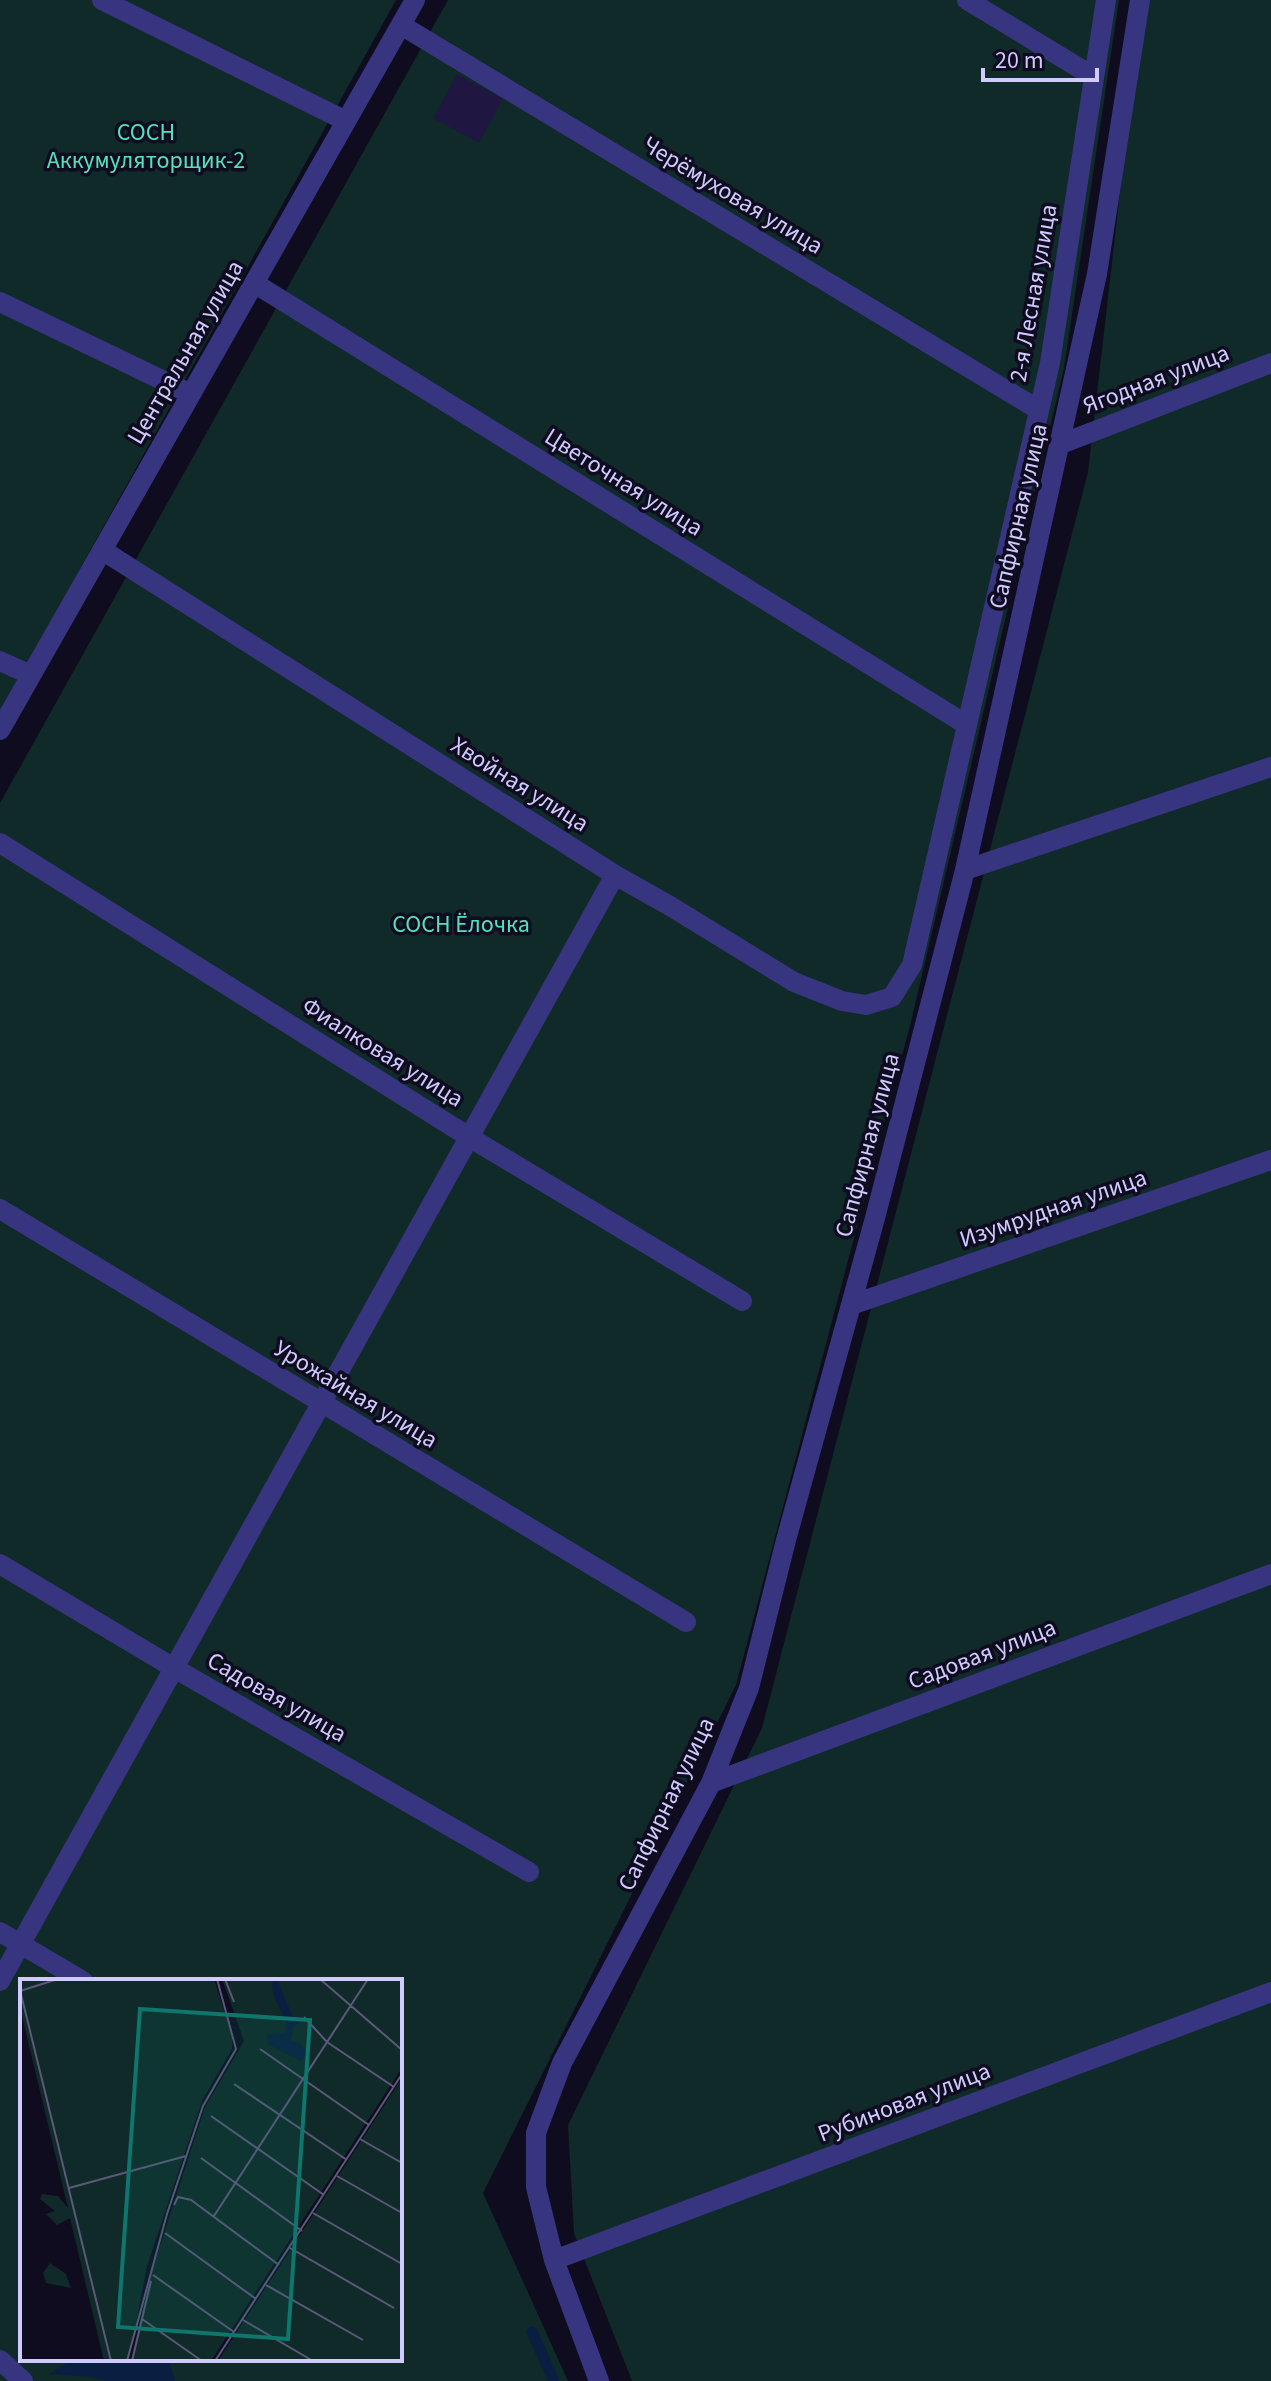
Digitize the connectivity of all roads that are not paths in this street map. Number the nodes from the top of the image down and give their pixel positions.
1 (102, 0) edge
2 (415, 0) edge
3 (967, 0) edge
4 (1106, 0) edge
5 (1140, 0) edge
6 (401, 25) junction
7 (1094, 77) junction
8 (346, 121) junction
9 (254, 283) junction
10 (0, 302) edge
11 (1271, 363) edge
12 (191, 394) junction
13 (1039, 410) junction
14 (1061, 444) junction
15 (102, 550) junction
16 (0, 661) edge
17 (31, 675) junction
18 (967, 725) junction
19 (0, 730) edge
20 (1271, 767) edge
21 (0, 843) edge
22 (965, 870) junction
23 (615, 875) junction
24 (912, 965) joint
25 (469, 1137) junction
26 (1271, 1160) edge
27 (0, 1209) edge
28 (742, 1301) dead end
29 (851, 1305) junction
30 (321, 1404) junction
31 (0, 1564) edge
32 (1271, 1574) edge
33 (686, 1622) dead end
34 (174, 1668) junction
35 (711, 1783) junction
36 (529, 1872) dead end
37 (0, 1932) edge
38 (20, 1944) junction
39 (80, 1979) edge
40 (0, 1981) edge
41 (1271, 1992) edge
42 (554, 2260) junction
43 (0, 2360) edge
44 (23, 2381) edge
45 (599, 2381) edge

1 - 8 street
2 - 6 street, Центральная улица
3 - 7 street
4 - 7 street, 2-я Лесная улица
5 - 14 street, Сапфирная улица
6 - 8 street, Центральная улица
6 - 13 street, Черёмуховая улица
7 - 13 street, 2-я Лесная улица
8 - 9 street, Центральная улица
9 - 12 street, Центральная улица
9 - 18 street, Цветочная улица
10 - 12 street
11 - 14 street, Ягодная улица
12 - 15 street, Центральная улица
13 - 18 street, 2-я Лесная улица
14 - 22 street, Сапфирная улица
15 - 17 street, Центральная улица
15 - 23 street, Хвойная улица
16 - 17 street
17 - 19 street, Центральная улица
18 - 24 street, 2-я Лесная улица
20 - 22 street
21 - 25 street, Фиалковая улица
22 - 29 street, Сапфирная улица
23 - 24 street, Хвойная улица
23 - 25 street
25 - 28 street, Фиалковая улица
25 - 30 street
26 - 29 street, Изумрудная улица
27 - 30 street, Урожайная улица
29 - 35 street, Сапфирная улица
30 - 33 street, Урожайная улица
30 - 34 street
31 - 34 street, Садовая улица
32 - 35 street, Садовая улица
34 - 36 street, Садовая улица
34 - 38 street
35 - 42 street, Сапфирная улица
37 - 38 street
38 - 39 street
38 - 40 street
41 - 42 street, Рубиновая улица
42 - 45 street, Сапфирная улица
43 - 44 street

